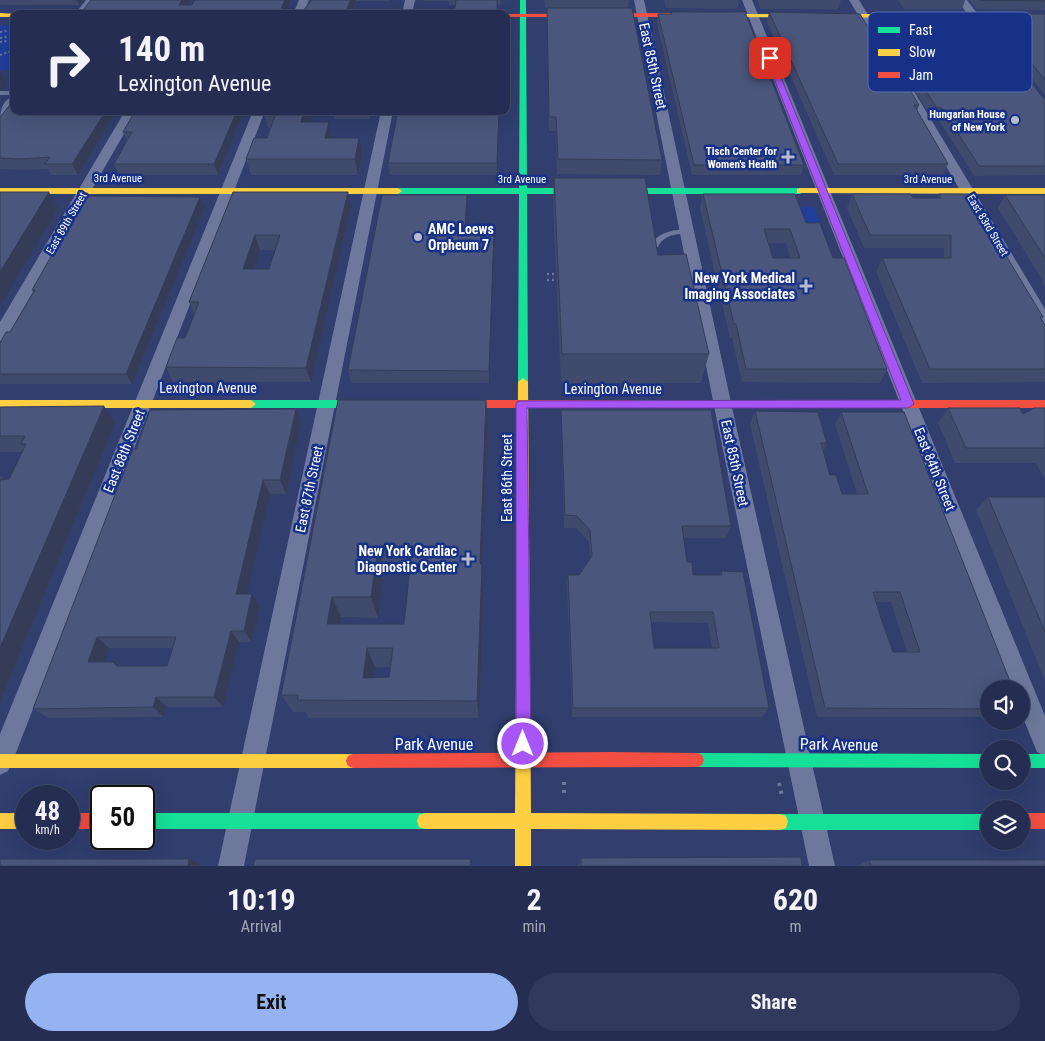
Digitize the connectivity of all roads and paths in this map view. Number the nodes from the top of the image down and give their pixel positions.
1 (91, 0) edge
2 (523, 0) edge
3 (854, 0) edge
4 (962, 0) edge
5 (641, 7) edge
6 (750, 8) edge
7 (83, 10) edge
8 (972, 12) edge
9 (510, 15) edge
10 (523, 15) junction
11 (863, 15) junction
12 (868, 15) edge
13 (1032, 16) edge
14 (1045, 16) edge
15 (868, 23) edge
16 (0, 38) edge
17 (10, 38) edge
18 (909, 92) edge
19 (10, 104) edge
20 (130, 115) edge
21 (257, 115) edge
22 (385, 115) edge
23 (0, 117) edge
24 (0, 191) edge
25 (85, 191) junction
26 (227, 191) junction
27 (370, 191) junction
28 (522, 191) junction
29 (679, 191) junction
30 (823, 191) junction
31 (968, 191) junction
32 (1045, 191) edge
33 (688, 231) junction
34 (655, 245) edge
35 (547, 274) dead end
36 (547, 280) dead end
37 (1045, 322) edge
38 (0, 335) edge
39 (142, 403) junction
40 (327, 403) junction
41 (0, 404) edge
42 (382, 404) edge
43 (440, 404) edge
44 (522, 404) junction
45 (723, 404) junction
46 (908, 404) junction
47 (1045, 404) edge
48 (1045, 744) edge
49 (253, 760) junction
50 (800, 760) junction
51 (0, 761) edge
52 (523, 761) junction
53 (980, 761) edge
54 (1030, 761) edge
55 (1045, 761) edge
56 (563, 777) dead end
57 (778, 777) dead end
58 (782, 800) dead end
59 (565, 802) dead end
60 (524, 820) junction
61 (0, 821) edge
62 (15, 821) edge
63 (155, 821) edge
64 (240, 821) junction
65 (812, 821) junction
66 (1030, 821) edge
67 (1045, 821) edge
68 (980, 822) edge
69 (231, 866) edge
70 (523, 866) edge
71 (822, 866) edge

1 - 7 street
2 - 10 main road, East 86th Street
3 - 11 street, East 83rd Street
4 - 8 street
5 - 6 main road
5 - 10 main road
5 - 29 street, East 85th Street
6 - 11 main road
6 - 30 street, East 84th Street
9 - 10 main road
10 - 28 main road, East 86th Street
11 - 12 main road
11 - 15 street, East 83rd Street
13 - 14 main road
16 - 17 path
18 - 31 street, East 83rd Street
19 - 23 street
20 - 25 street, East 89th Street
21 - 26 street, East 88th Street
22 - 27 street, East 87th Street
24 - 25 main road, 3rd Avenue
25 - 26 main road, 3rd Avenue
25 - 38 street, East 89th Street
26 - 27 main road, 3rd Avenue
26 - 39 street, East 88th Street
27 - 28 main road, 3rd Avenue
27 - 40 street, East 87th Street
28 - 29 main road, 3rd Avenue
28 - 44 main road, East 86th Street
29 - 30 main road, 3rd Avenue
29 - 33 street, East 85th Street
30 - 31 main road, 3rd Avenue
30 - 46 street, East 84th Street
31 - 32 main road, 3rd Avenue
31 - 37 street, East 83rd Street
33 - 34 lane
33 - 45 street, East 85th Street
35 - 36 path
39 - 40 main road, Lexington Avenue
39 - 41 main road, Lexington Avenue
39 - 51 street, East 88th Street
40 - 42 main road, Lexington Avenue
40 - 49 street, East 87th Street
43 - 44 main road, Lexington Avenue
44 - 45 main road, Lexington Avenue
44 - 52 main road, East 86th Street
45 - 46 main road, Lexington Avenue
45 - 50 street, East 85th Street
46 - 47 main road, Lexington Avenue
46 - 48 street, East 84th Street
49 - 51 main road, Park Avenue
49 - 52 main road, Park Avenue
49 - 64 street, East 87th Street
50 - 52 main road, Park Avenue
50 - 53 main road, Park Avenue
50 - 65 street, East 85th Street
52 - 60 main road, East 86th Street
54 - 55 main road
56 - 59 path
57 - 58 path
60 - 64 main road
60 - 65 main road
60 - 70 main road, East 86th Street
61 - 62 main road
63 - 64 main road
64 - 69 street, East 87th Street
65 - 68 main road
65 - 71 street, East 85th Street
66 - 67 main road

